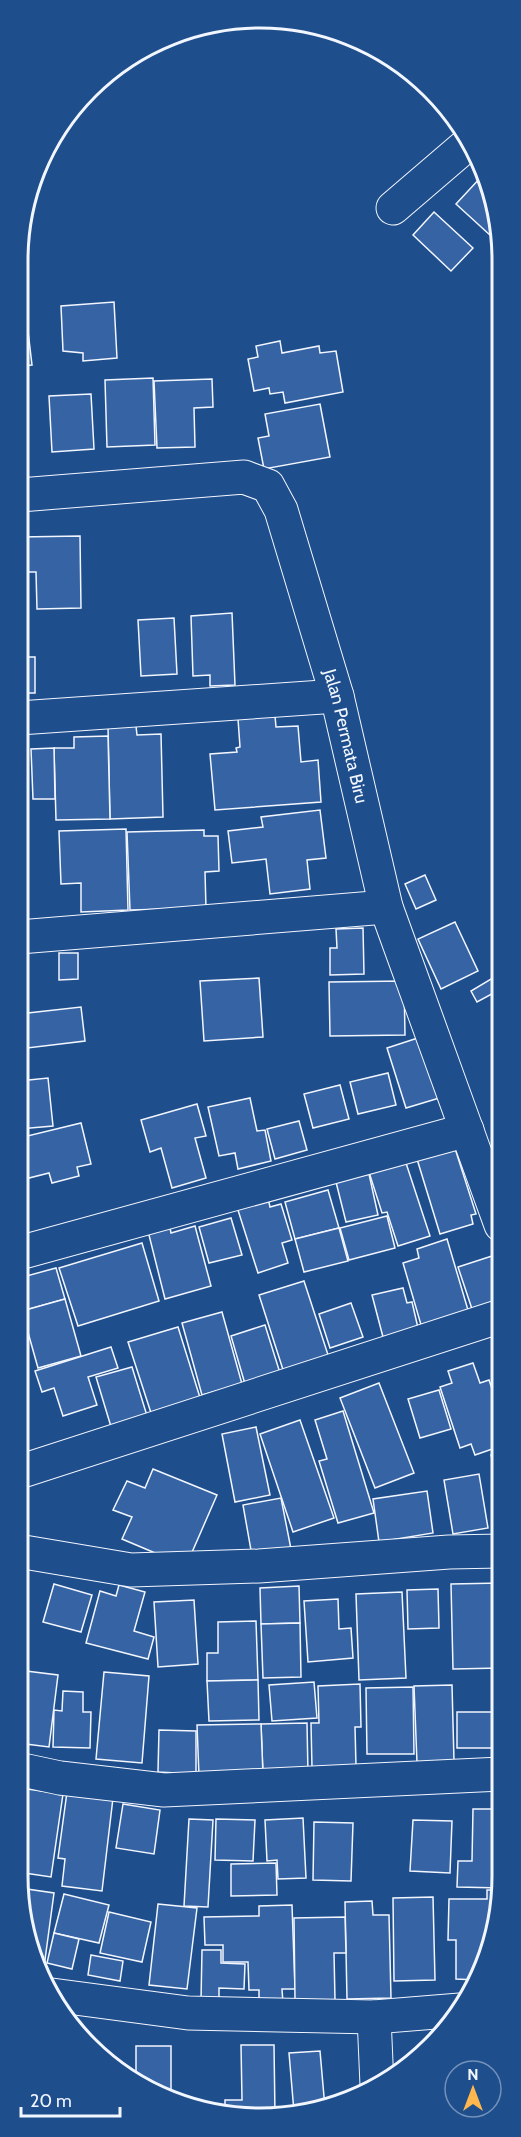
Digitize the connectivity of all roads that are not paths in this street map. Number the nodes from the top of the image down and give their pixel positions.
1 (463, 148) edge
2 (393, 208) dead end
3 (28, 494) edge
4 (337, 696) junction
5 (28, 717) edge
6 (386, 907) junction
7 (28, 936) edge
8 (467, 1130) junction
9 (492, 1200) edge
10 (28, 1251) edge
11 (492, 1319) edge
12 (28, 1470) edge
13 (492, 1552) edge
14 (28, 1553) edge
15 (28, 1771) edge
16 (492, 1774) edge
17 (63, 1996) edge
18 (449, 2011) edge
19 (374, 2017) junction
20 (377, 2077) edge

1 - 2 street
3 - 4 street, Jalan Permata Biru
4 - 5 street
4 - 6 street, Jalan Permata Biru
6 - 7 street
6 - 8 street, Jalan Permata Biru
8 - 9 street, Jalan Permata Biru
8 - 10 street
11 - 12 street
13 - 14 street
15 - 16 street
17 - 19 street
18 - 19 street
19 - 20 street

